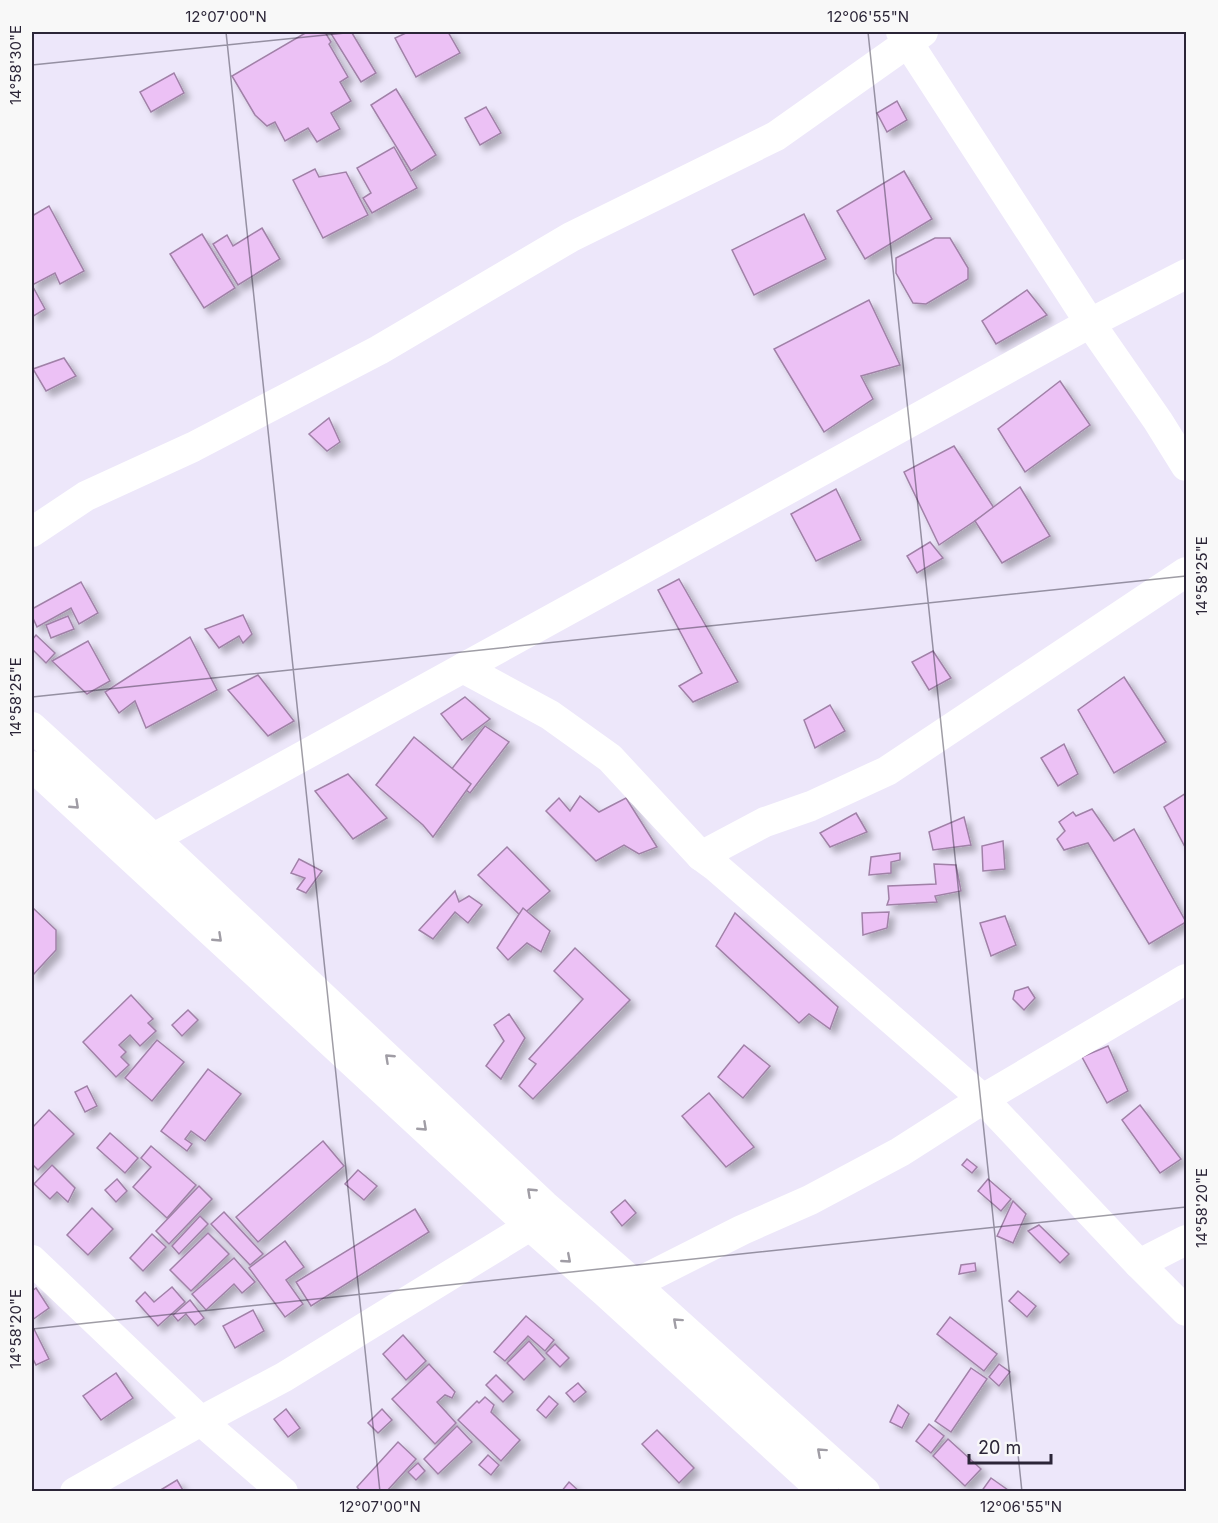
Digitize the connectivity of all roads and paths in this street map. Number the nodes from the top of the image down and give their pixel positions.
1 (911, 35) edge
2 (1186, 274) edge
3 (1090, 322) junction
4 (1186, 466) edge
5 (32, 532) edge
6 (1186, 572) edge
7 (463, 668) junction
8 (32, 728) edge
9 (38, 782) edge
10 (154, 838) junction
11 (701, 856) junction
12 (1186, 979) edge
13 (982, 1099) junction
14 (530, 1226) junction
15 (1186, 1240) edge
16 (32, 1260) edge
17 (1138, 1264) junction
18 (634, 1284) junction
19 (1186, 1311) edge
20 (201, 1421) junction
21 (75, 1491) edge
22 (283, 1491) edge
23 (824, 1491) edge
24 (865, 1491) edge

1 - 3 street
1 - 5 street
2 - 3 street
3 - 4 street
3 - 7 street
6 - 11 street
7 - 10 street
7 - 11 street
8 - 10 street
9 -> 14 street
18 -> 10 street
11 - 13 street
12 - 13 street
13 - 17 street
13 - 18 street
14 - 20 street
14 -> 23 street
15 - 17 street
16 - 20 street
17 - 19 street
24 -> 18 street
20 - 21 street
20 - 22 street

